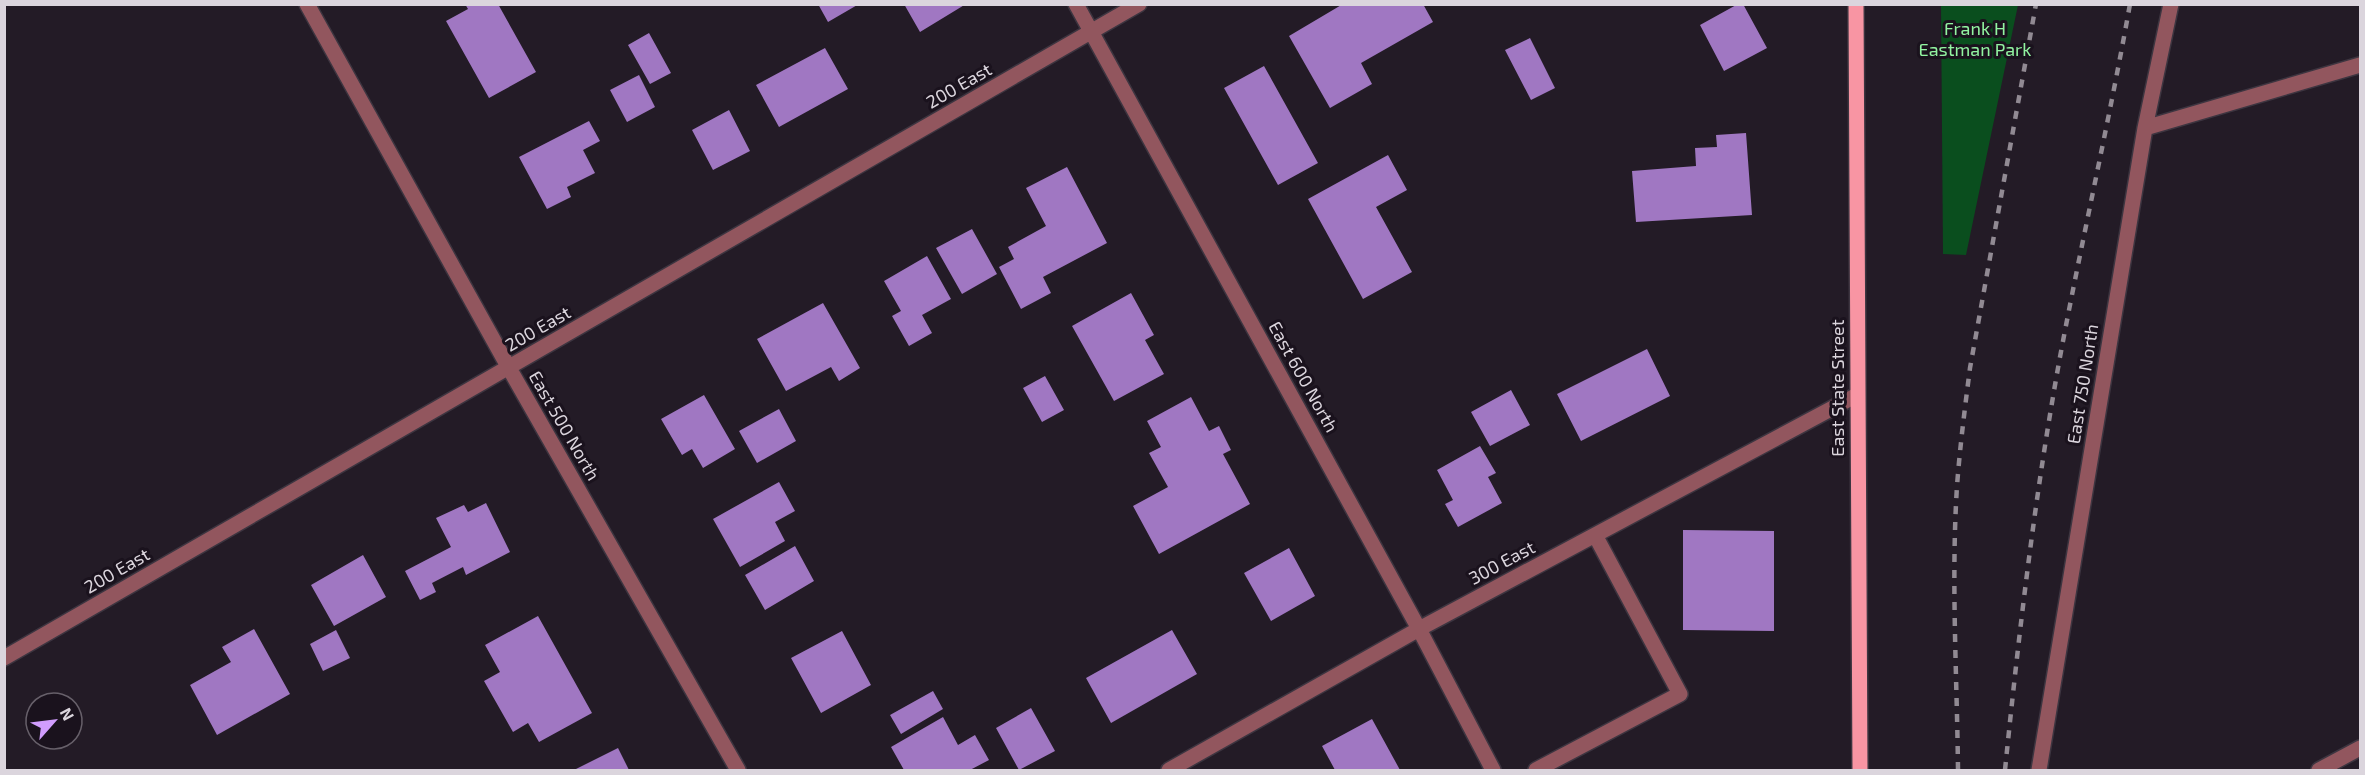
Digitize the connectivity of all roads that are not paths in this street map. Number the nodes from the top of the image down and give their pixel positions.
1 (307, 4) edge
2 (1076, 4) edge
3 (1139, 4) edge
4 (1856, 4) edge
5 (2171, 4) edge
6 (1091, 32) junction
7 (2361, 65) edge
8 (2145, 129) junction
9 (509, 368) junction
10 (1857, 395) junction
11 (1595, 535) junction
12 (1419, 629) junction
13 (4, 658) edge
14 (2361, 748) edge
15 (738, 771) edge
16 (1169, 771) edge
17 (1493, 771) edge
18 (1536, 771) edge
19 (1860, 771) edge
20 (2039, 771) edge
21 (2319, 771) edge

1 - 9 street, East 500 North
2 - 6 street, East 600 North
3 - 6 street, 200 East
4 - 10 main road, East State Street
5 - 8 street, East 750 North
6 - 9 street, 200 East
6 - 12 street, East 600 North
7 - 8 street
8 - 20 street, East 750 North
9 - 13 street, 200 East
9 - 15 street, East 500 North
10 - 11 street, 300 East
10 - 19 main road, East State Street
11 - 12 street, 300 East
11 - 18 street
12 - 16 street, 300 East
12 - 17 street, East 600 North
14 - 21 street

